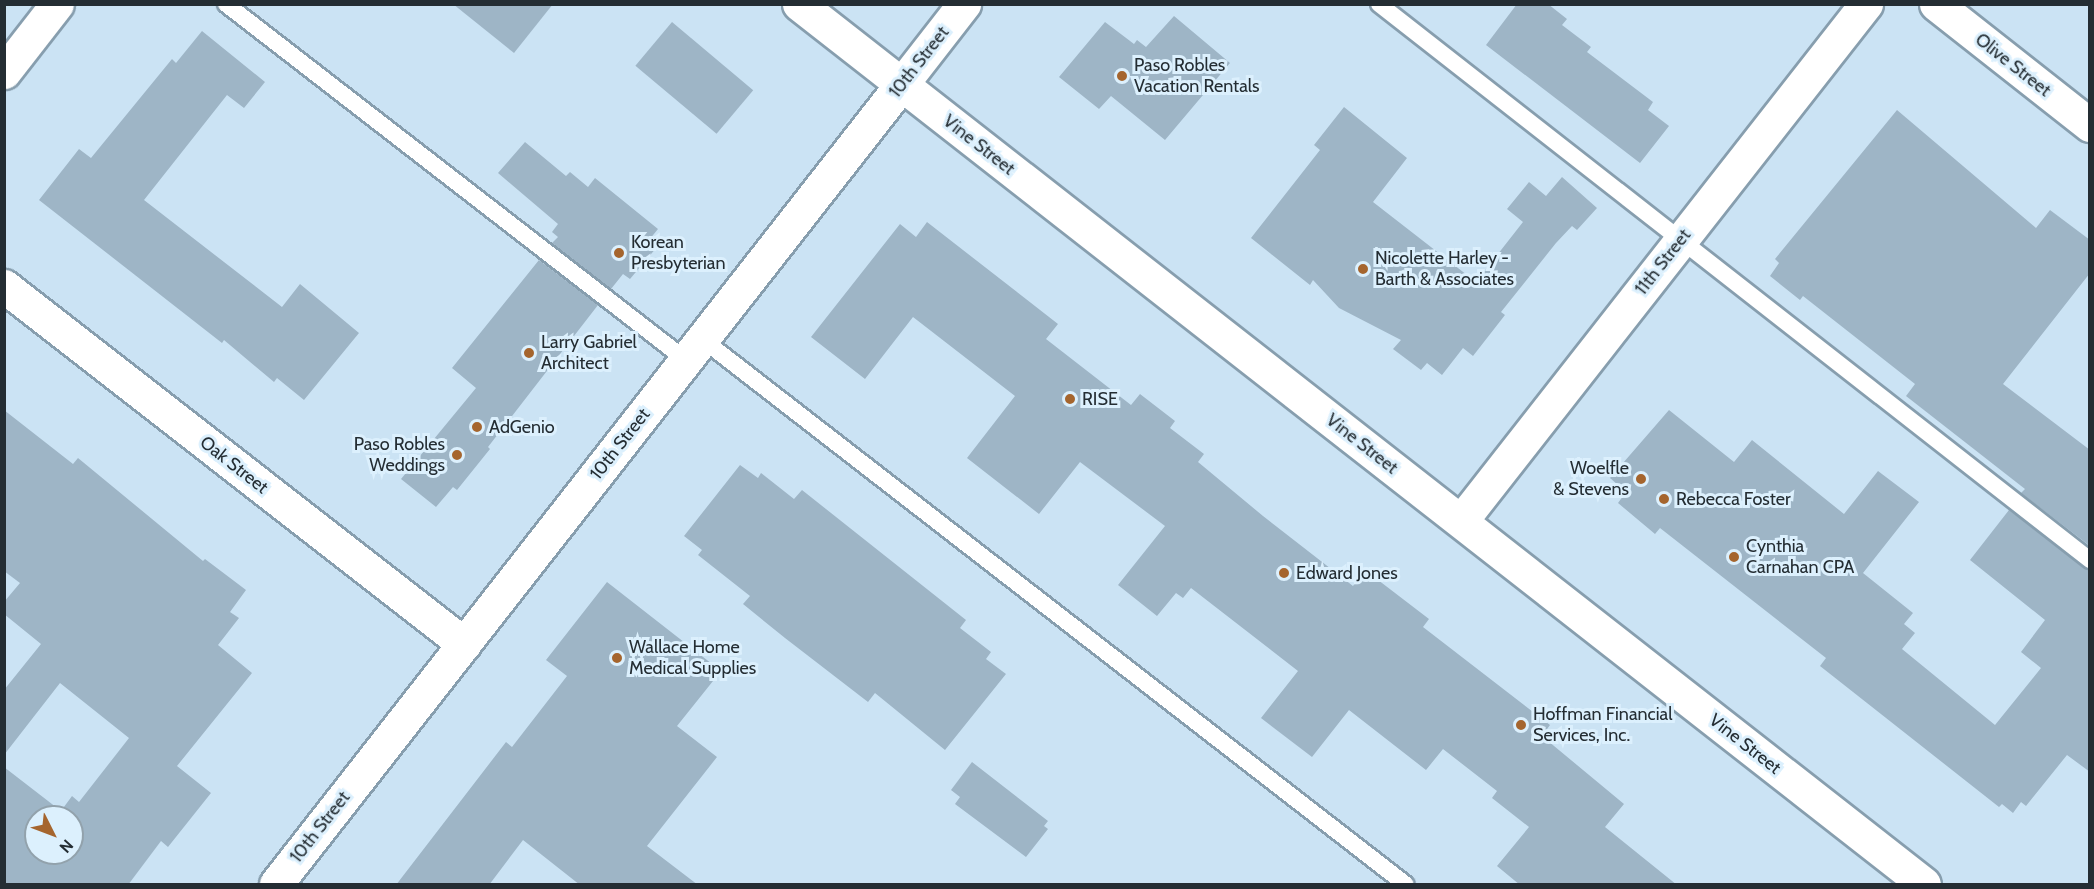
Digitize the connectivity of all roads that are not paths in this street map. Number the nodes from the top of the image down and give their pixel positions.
1 (57, 4) edge
2 (226, 4) edge
3 (800, 4) edge
4 (964, 4) edge
5 (1379, 4) edge
6 (1866, 4) edge
7 (1936, 4) edge
8 (4, 72) edge
9 (901, 85) junction
10 (2090, 125) edge
11 (1681, 239) junction
12 (4, 286) edge
13 (694, 349) junction
14 (1461, 521) junction
15 (2090, 560) edge
16 (464, 644) junction
17 (276, 885) edge
18 (1405, 885) edge
19 (1924, 885) edge

1 - 8 street
2 - 13 lane
3 - 9 street, Vine Street
4 - 9 street, 10th Street
5 - 11 lane
6 - 11 street, 11th Street
7 - 10 street, Olive Street
9 - 13 street, 10th Street
9 - 14 street, Vine Street
11 - 14 street, 11th Street
11 - 15 lane
12 - 16 street, Oak Street
13 - 16 street, 10th Street
13 - 18 lane
14 - 19 street, Vine Street
16 - 17 street, 10th Street

